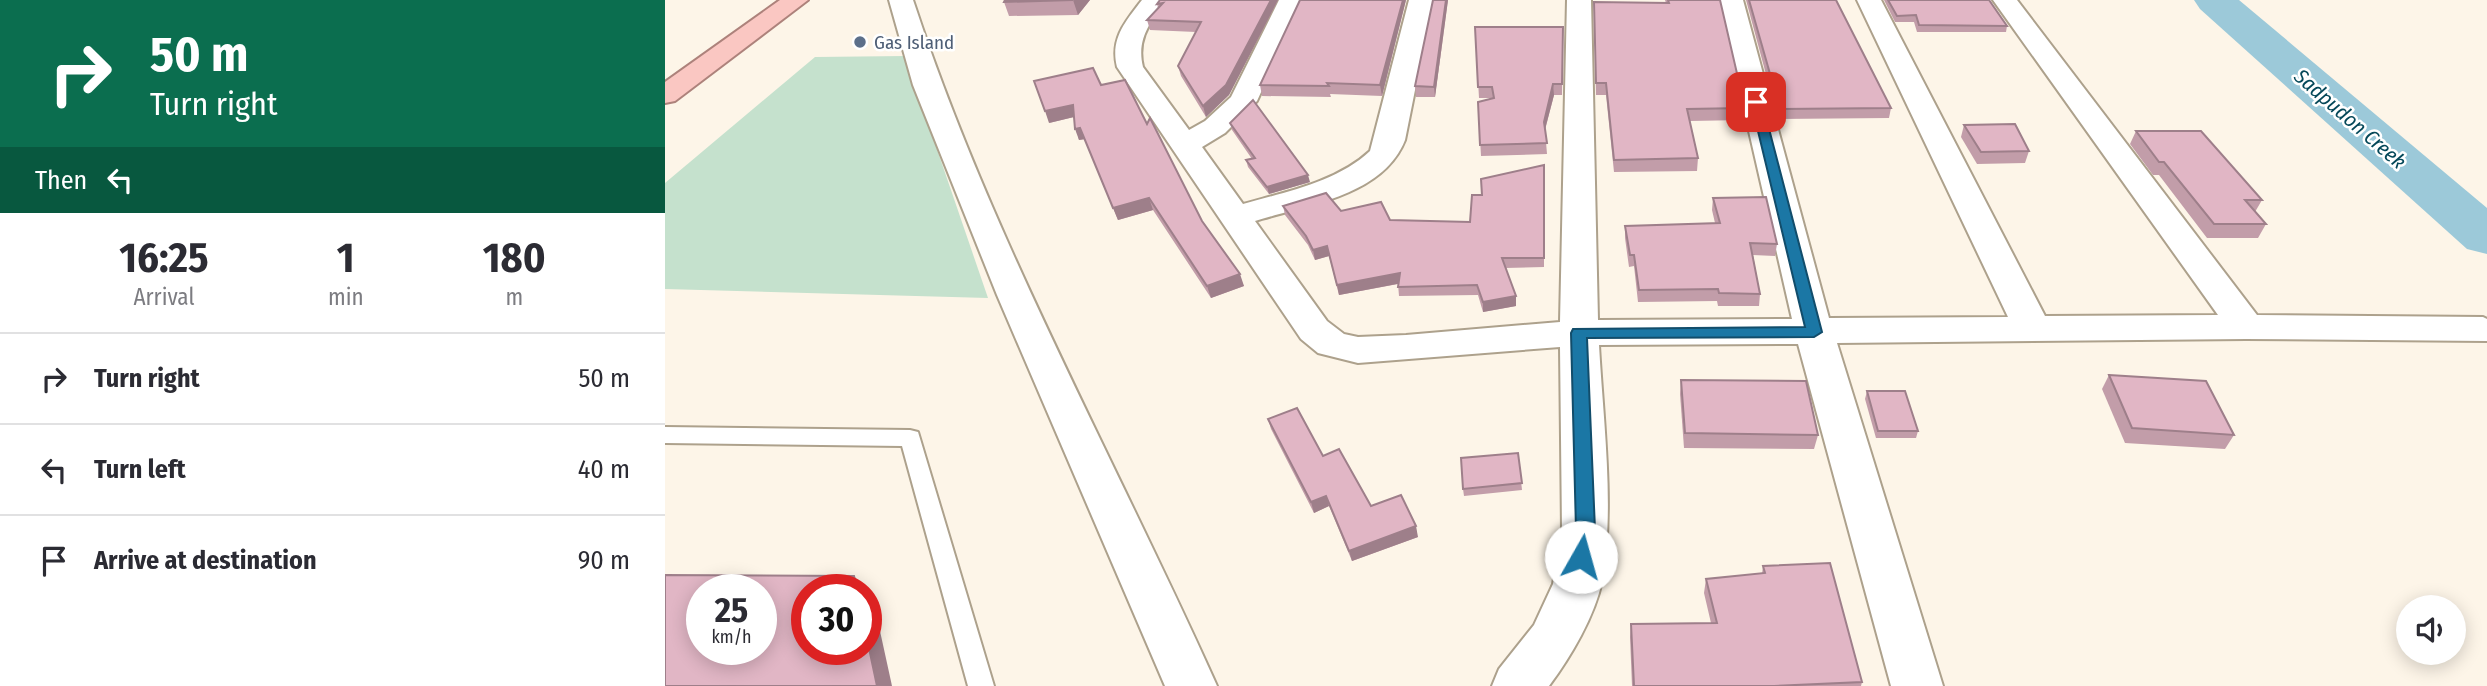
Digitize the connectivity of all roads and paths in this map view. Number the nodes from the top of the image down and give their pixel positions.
1 (767, 0) edge
2 (796, 0) edge
3 (901, 0) edge
4 (1154, 0) edge
5 (1291, 0) edge
6 (1421, 0) edge
7 (1579, 0) edge
8 (1731, 0) edge
9 (1869, 0) edge
10 (2005, 0) edge
11 (665, 71) edge
12 (665, 95) edge
13 (1184, 145) junction
14 (1233, 217) junction
15 (2246, 327) junction
16 (2033, 328) junction
17 (2483, 330) dead end
18 (1814, 332) junction
19 (1579, 333) junction
20 (665, 435) edge
21 (981, 686) edge
22 (1191, 686) edge
23 (1518, 686) edge
24 (1917, 686) edge

1 - 11 highway
2 - 12 highway
3 - 22 street
4 - 13 street
5 - 13 street
6 - 14 street
7 - 19 street
8 - 18 street
9 - 16 street
10 - 15 street
13 - 14 street
14 - 19 street
15 - 16 street
15 - 17 street
16 - 18 street
18 - 19 street
18 - 24 street
19 - 23 street
20 - 21 lane

